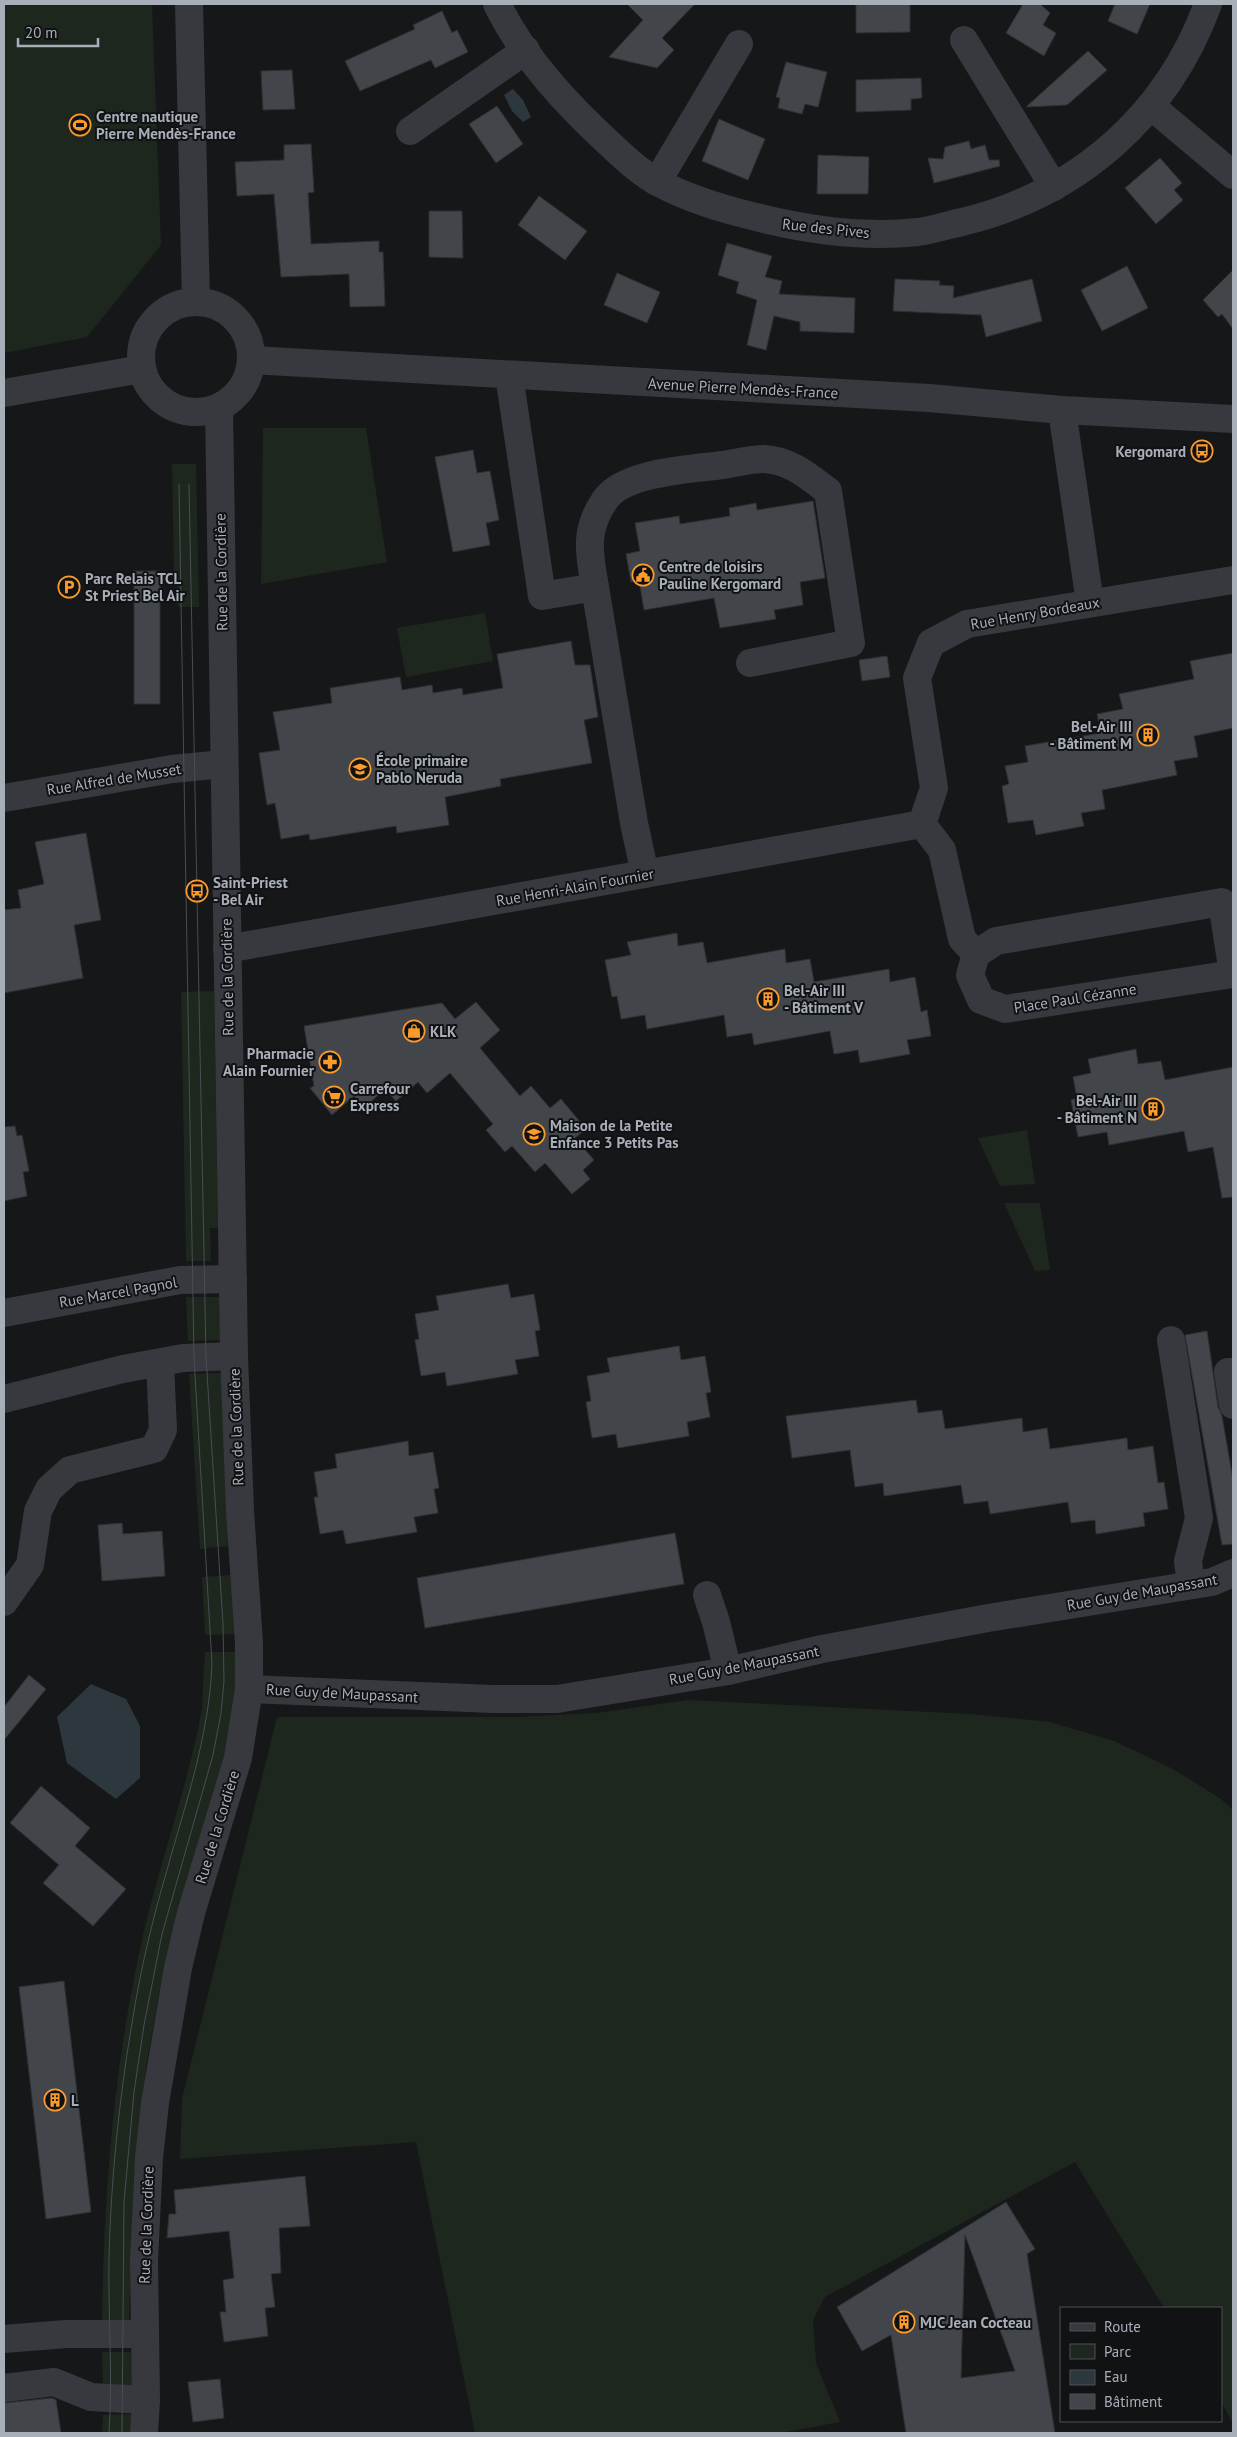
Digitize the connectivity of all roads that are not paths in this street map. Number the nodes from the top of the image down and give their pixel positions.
1 (189, 4) edge
2 (497, 4) edge
3 (1208, 4) edge
4 (964, 40) dead end
5 (739, 44) dead end
6 (526, 50) junction
7 (1150, 106) junction
8 (410, 130) dead end
9 (1233, 175) edge
10 (657, 182) junction
11 (1054, 187) junction
12 (196, 302) junction
13 (252, 360) junction
14 (142, 369) junction
15 (509, 375) junction
16 (4, 393) edge
17 (219, 408) junction
18 (1062, 410) junction
19 (1233, 420) edge
20 (1233, 580) edge
21 (595, 587) junction
22 (1090, 603) junction
23 (750, 663) dead end
24 (224, 764) junction
25 (4, 798) edge
26 (922, 824) junction
27 (645, 874) junction
28 (1227, 901) edge
29 (227, 949) junction
30 (976, 954) junction
31 (1233, 974) edge
32 (233, 1279) junction
33 (4, 1314) edge
34 (1171, 1340) dead end
35 (234, 1356) junction
36 (160, 1363) junction
37 (1233, 1372) edge
38 (4, 1399) edge
39 (1233, 1404) edge
40 (1233, 1573) edge
41 (1191, 1585) junction
42 (707, 1595) dead end
43 (4, 1602) edge
44 (728, 1672) junction
45 (248, 1689) junction
46 (145, 2334) junction
47 (4, 2339) edge
48 (4, 2388) edge
49 (146, 2400) junction
50 (144, 2433) edge

1 - 12 street
2 - 6 street, Rue des Pives
3 - 7 street, Rue des Pives
4 - 11 street
5 - 10 street
6 - 8 street
6 - 10 street, Rue des Pives
7 - 9 street
7 - 11 street, Rue des Pives
10 - 11 street, Rue des Pives
12 - 13 street
12 - 14 street
13 - 15 street, Avenue Pierre Mendès-France
13 - 17 street
14 - 16 street
14 - 17 street
15 - 18 street, Avenue Pierre Mendès-France
15 - 21 street
17 - 24 street, Rue de la Cordière
18 - 19 street, Avenue Pierre Mendès-France
18 - 22 street
20 - 22 street, Rue Henry Bordeaux
21 - 23 street
21 - 27 street
22 - 26 street, Rue Henry Bordeaux
24 - 25 street, Rue Alfred de Musset
24 - 29 street, Rue de la Cordière
26 - 27 street, Rue Henri-Alain Fournier
26 - 30 street
27 - 29 street, Rue Henri-Alain Fournier
28 - 30 street, Place Paul Cézanne
28 - 31 street, Place Paul Cézanne
29 - 32 street, Rue de la Cordière
30 - 31 street, Place Paul Cézanne
32 - 33 street, Rue Marcel Pagnol
32 - 35 street, Rue de la Cordière
34 - 41 street
35 - 36 street
35 - 45 street, Rue de la Cordière
36 - 38 street
36 - 43 street
37 - 39 street
40 - 41 street, Rue Guy de Maupassant
41 - 44 street, Rue Guy de Maupassant
42 - 44 street
44 - 45 street, Rue Guy de Maupassant
45 - 46 street, Rue de la Cordière
46 - 47 street
46 - 49 street, Rue de la Cordière
48 - 49 street
49 - 50 street, Rue de la Cordière

